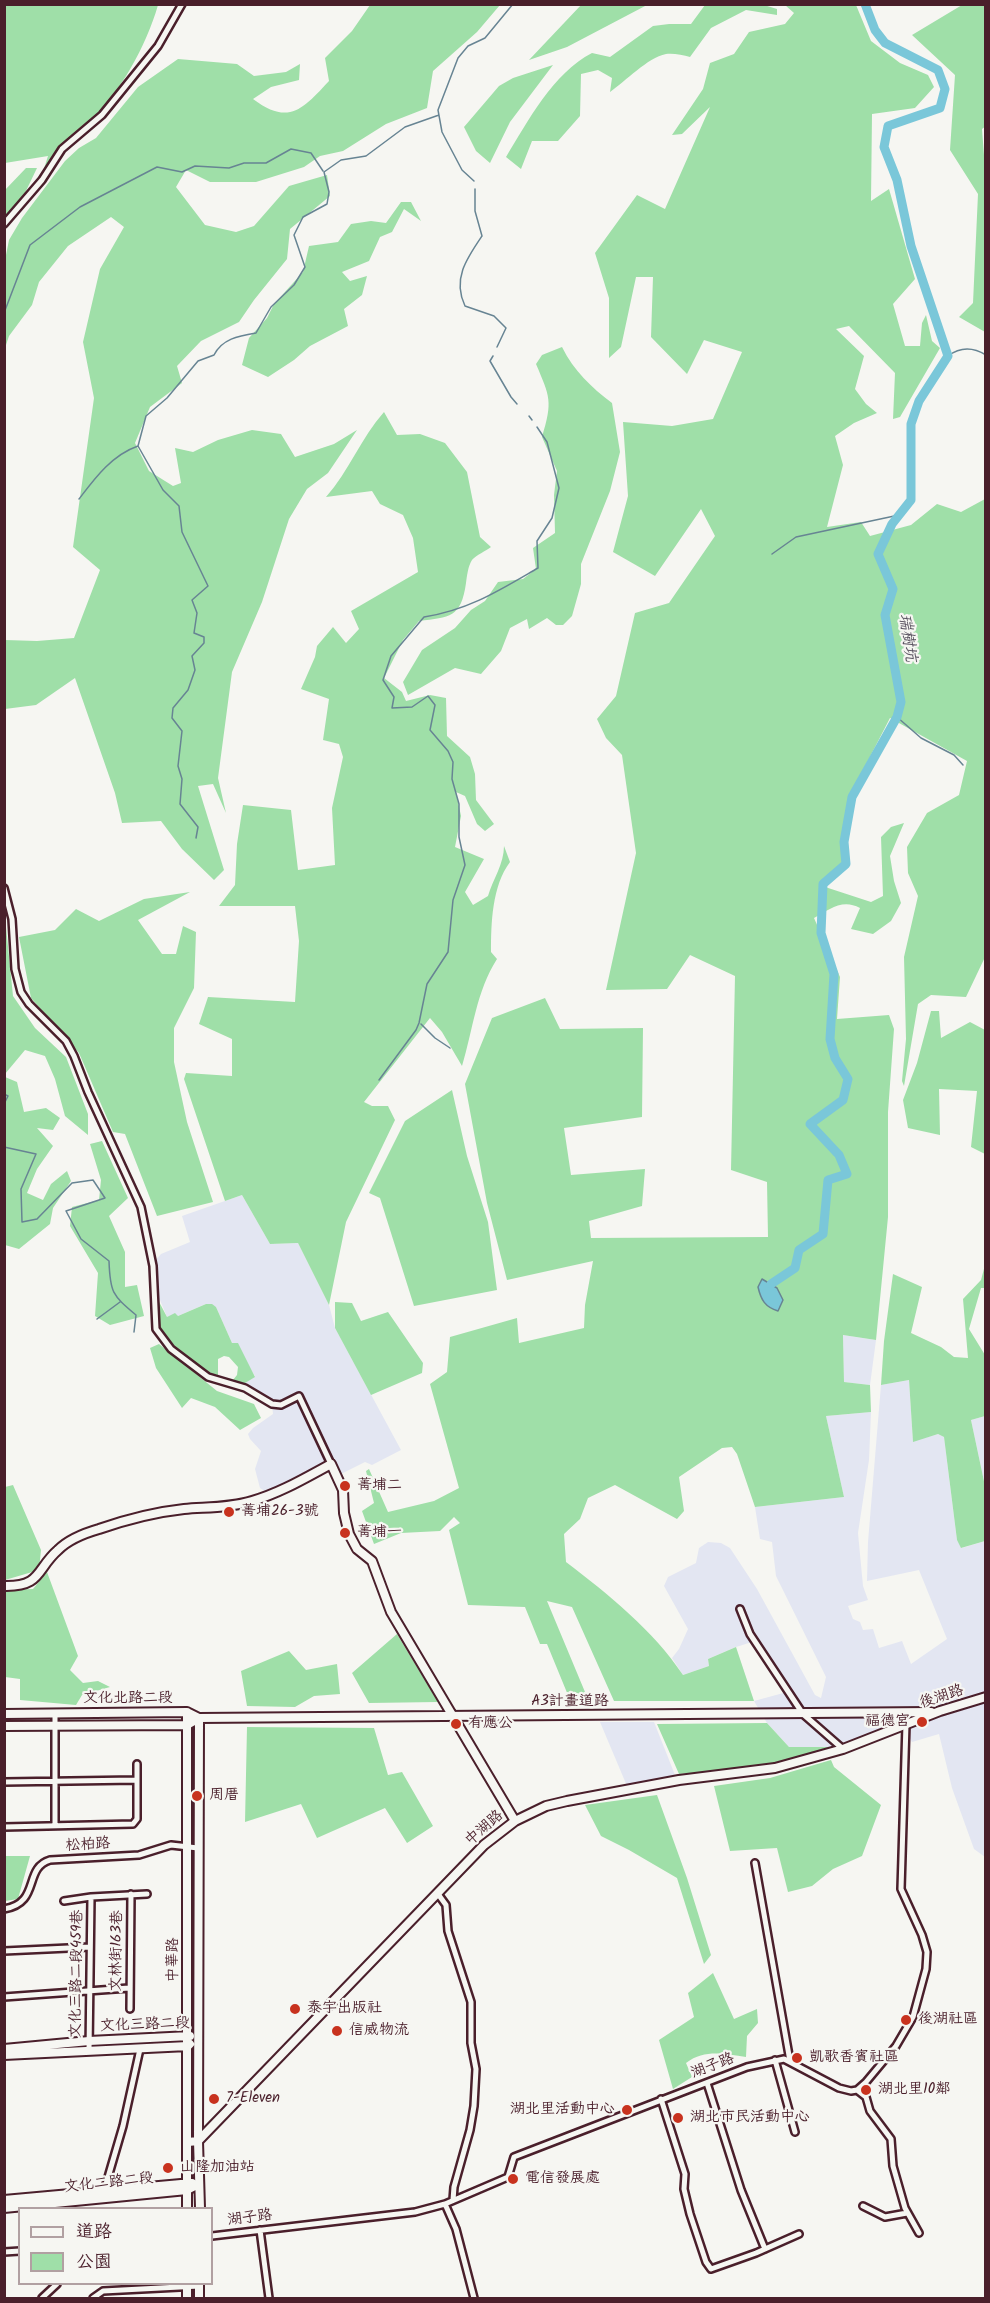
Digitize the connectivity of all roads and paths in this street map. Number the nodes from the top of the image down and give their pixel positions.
1 (182, 4) edge
2 (4, 224) edge
3 (4, 888) edge
4 (331, 1464) junction
5 (4, 1586) edge
6 (740, 1610) dead end
7 (986, 1697) edge
8 (940, 1711) junction
9 (187, 1712) junction
10 (55, 1713) junction
11 (4, 1714) edge
12 (804, 1714) junction
13 (454, 1717) junction
14 (199, 1718) junction
15 (906, 1724) junction
16 (55, 1725) junction
17 (187, 1725) junction
18 (4, 1726) edge
19 (843, 1749) junction
20 (137, 1764) dead end
21 (136, 1780) junction
22 (55, 1781) junction
23 (4, 1782) edge
24 (515, 1821) junction
25 (55, 1826) junction
26 (4, 1827) edge
27 (187, 1846) junction
28 (198, 1848) junction
29 (755, 1863) dead end
30 (131, 1894) junction
31 (147, 1894) dead end
32 (438, 1894) junction
33 (91, 1897) junction
34 (64, 1901) dead end
35 (4, 1909) edge
36 (90, 1947) junction
37 (4, 1951) edge
38 (129, 1988) junction
39 (88, 1992) junction
40 (4, 1997) edge
41 (130, 2009) dead end
42 (188, 2036) junction
43 (198, 2037) junction
44 (88, 2041) junction
45 (188, 2046) junction
46 (4, 2049) edge
47 (140, 2049) junction
48 (89, 2051) junction
49 (4, 2055) edge
50 (775, 2060) junction
51 (790, 2061) junction
52 (707, 2083) junction
53 (857, 2090) junction
54 (662, 2099) junction
55 (795, 2132) dead end
56 (198, 2141) junction
57 (188, 2142) junction
58 (199, 2184) junction
59 (188, 2186) junction
60 (104, 2191) junction
61 (4, 2200) edge
62 (453, 2200) junction
63 (72, 2201) edge
64 (445, 2204) junction
65 (863, 2206) dead end
66 (187, 2207) edge
67 (200, 2207) edge
68 (4, 2208) edge
69 (907, 2213) junction
70 (260, 2230) junction
71 (919, 2233) dead end
72 (799, 2234) dead end
73 (213, 2236) edge
74 (765, 2249) junction
75 (55, 2285) edge
76 (175, 2285) edge
77 (199, 2285) edge
78 (42, 2298) edge
79 (93, 2298) edge
80 (199, 2298) edge
81 (269, 2298) edge
82 (474, 2298) edge

1 - 2 street
3 - 4 street
4 - 5 street
4 - 13 street
6 - 12 street
7 - 8 street, 後湖路
8 - 12 street, A3計畫道路
8 - 15 street, 後湖路
9 - 10 street, 文化北路二段
9 - 14 street, 文化北路二段
9 - 17 street, 中華路
10 - 11 street, 文化北路二段
10 - 16 street
12 - 13 street, A3計畫道路
12 - 19 street
13 - 14 street, A3計畫道路
13 - 24 street
14 - 17 street, 文化北路二段
14 - 28 street, 中華路
15 - 19 street, 中湖路
15 - 53 street
16 - 17 street, 文化北路二段
16 - 18 street, 文化北路二段
16 - 22 street
17 - 27 street, 中華路
19 - 24 street, 中湖路
20 - 21 street
21 - 22 street
21 - 25 street
22 - 23 street
22 - 25 street
24 - 32 street, 中湖路
25 - 26 street
27 - 28 street, 松柏路
27 - 35 street, 松柏路
27 - 42 street, 中華路
28 - 43 street, 中華路
29 - 51 street
30 - 31 street
30 - 33 street
30 - 38 street, 文林街163巷
32 - 56 street, 中湖路
32 - 62 street
33 - 34 street
33 - 36 street, 文化三路二段459巷
36 - 37 street
36 - 39 street, 文化三路二段459巷
38 - 39 street
38 - 41 street, 文林街163巷
39 - 40 street
39 - 44 street, 文化三路二段459巷
42 - 43 street, 文化三路二段
42 - 44 street, 文化三路二段
42 - 45 street, 中華路
43 - 45 street, 文化三路二段
43 - 56 street, 中華路
44 - 46 street, 文化三路二段
44 - 48 street, 文化三路二段459巷
45 - 47 street, 文化三路二段
45 - 57 street, 中華路
47 - 48 street, 文化三路二段
47 - 60 street
48 - 49 street, 文化三路二段
50 - 51 street, 湖子路
50 - 52 street, 湖子路
50 - 55 street
51 - 53 street, 湖子路
52 - 54 street, 湖子路
52 - 74 street
53 - 69 street
54 - 62 street, 湖子路
54 - 74 street
56 - 57 street
56 - 58 street, 中華路
57 - 59 street, 中華路
58 - 59 street, 文化二路二段
58 - 67 street, 中華路
59 - 60 street, 文化二路二段
59 - 63 street, 文化二路二段
59 - 66 street, 中華路
60 - 63 street, 文化二路二段
61 - 63 street, 文化二路二段
62 - 64 street, 湖子路
63 - 68 street, 文化二路二段
64 - 70 street, 湖子路
64 - 82 street
65 - 69 street
69 - 71 street
70 - 73 street, 湖子路
70 - 81 street
72 - 74 street
75 - 78 street
76 - 79 street
77 - 80 street

